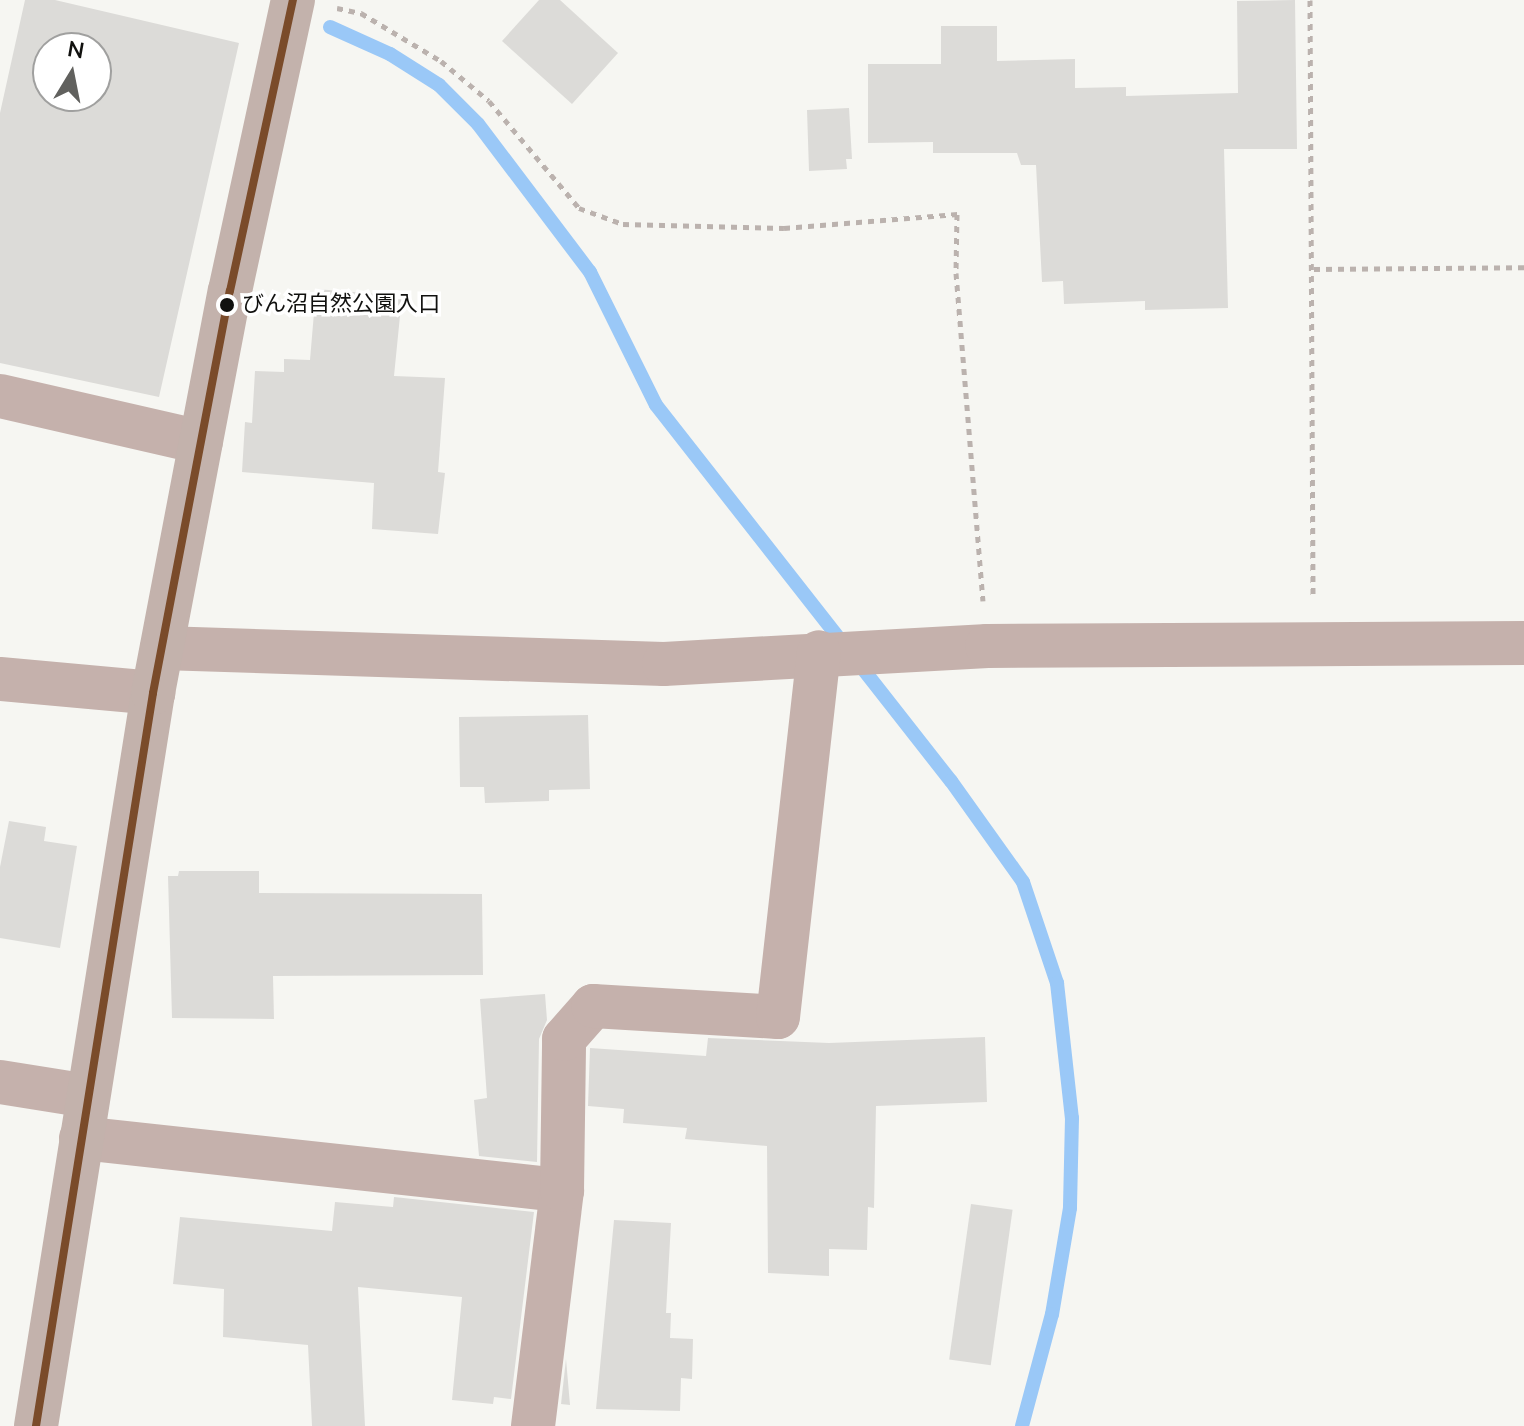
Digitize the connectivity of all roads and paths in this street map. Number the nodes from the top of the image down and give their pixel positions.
1 (1310, 0) edge
2 (308, 3) edge
3 (1524, 267) edge
4 (1314, 269) junction
5 (0, 396) edge
6 (201, 442) junction
7 (1524, 643) edge
8 (1313, 645) junction
9 (987, 646) junction
10 (162, 648) junction
11 (819, 652) junction
12 (0, 679) edge
13 (153, 693) junction
14 (0, 1082) edge
15 (85, 1117) junction
16 (562, 1190) junction
17 (36, 1426) edge
18 (533, 1426) edge

1 - 4 path
2 - 6 main road
2 - 9 path
3 - 4 path
4 - 8 path
5 - 6 street
6 - 10 main road
7 - 8 street
8 - 9 street
9 - 11 street
10 - 11 street
10 - 13 main road
11 - 16 street
12 - 13 street
13 - 15 main road
14 - 15 street
15 - 16 street
15 - 17 main road
16 - 18 street

